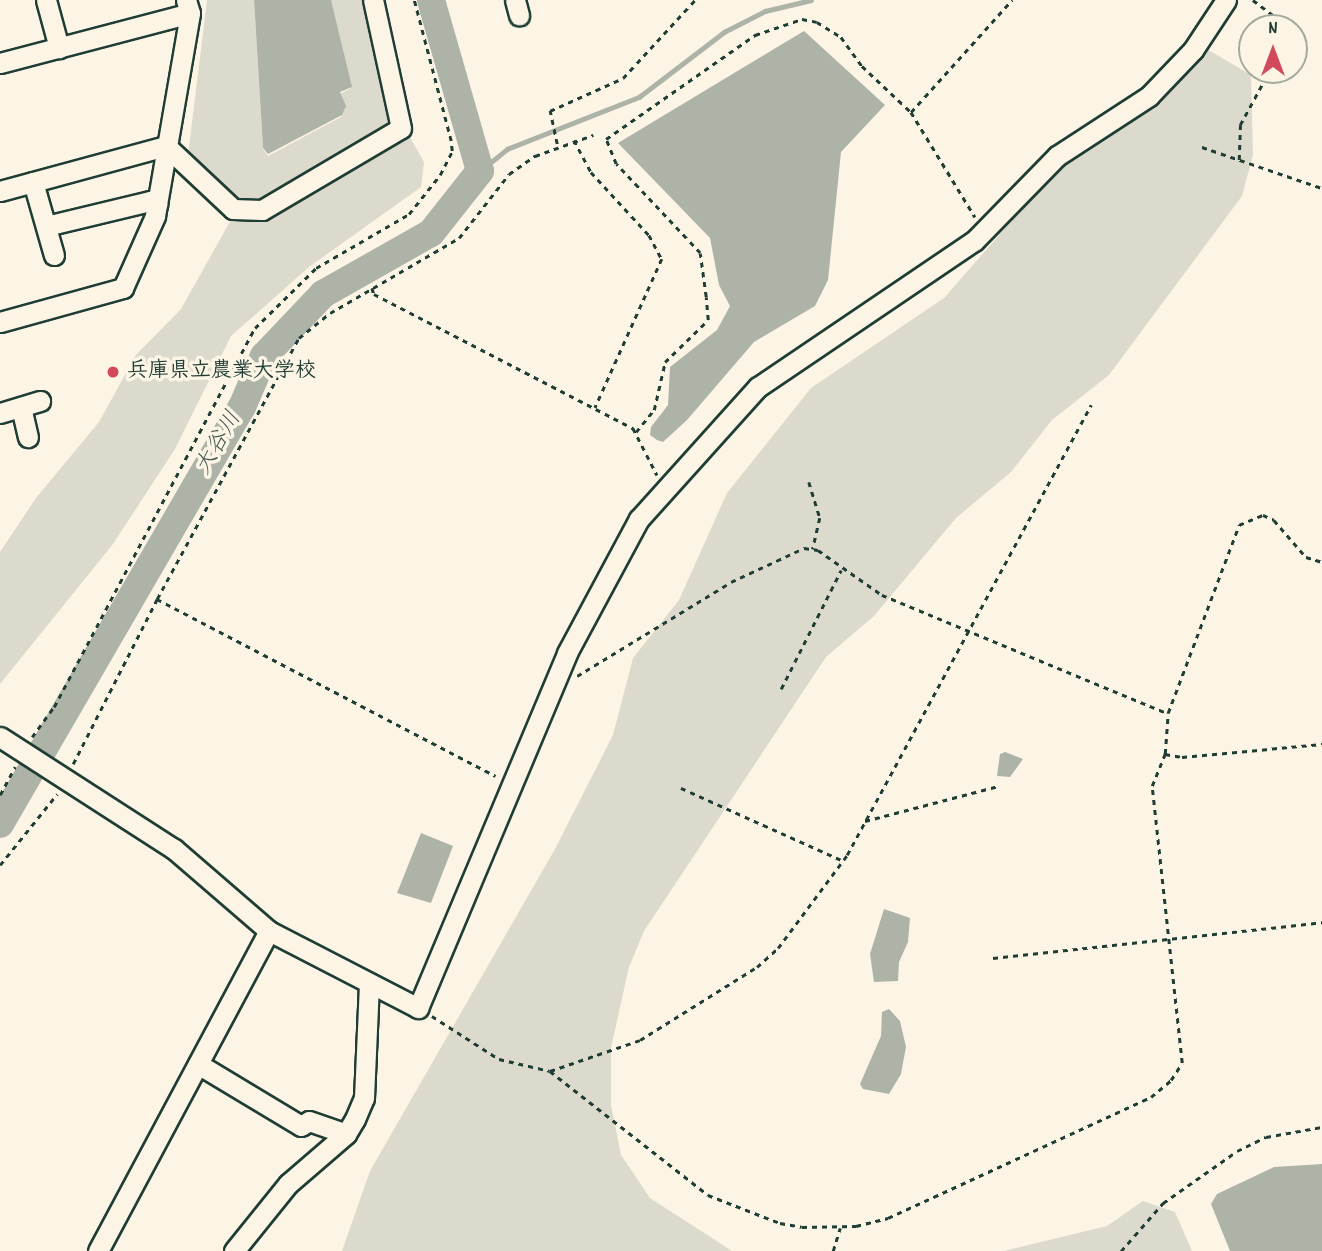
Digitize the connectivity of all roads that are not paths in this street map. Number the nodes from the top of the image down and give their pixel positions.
1 (46, 0) edge
2 (373, 0) edge
3 (1226, 0) edge
4 (188, 7) edge
5 (59, 48) junction
6 (0, 63) edge
7 (166, 146) junction
8 (33, 182) junction
9 (0, 191) edge
10 (157, 204) junction
11 (46, 226) junction
12 (54, 255) dead end
13 (0, 322) edge
14 (40, 401) dead end
15 (21, 407) junction
16 (0, 413) edge
17 (28, 437) dead end
18 (0, 737) edge
19 (269, 931) junction
20 (369, 985) junction
21 (198, 1064) junction
22 (346, 1134) junction
23 (98, 1251) edge
24 (234, 1251) edge

1 - 5 street
2 - 7 street
3 - 20 street
4 - 5 street
4 - 7 street
5 - 6 street
7 - 8 street
7 - 10 street
8 - 9 street
8 - 11 street
10 - 11 street
10 - 13 street
11 - 12 street
14 - 15 street
15 - 16 street
15 - 17 street
18 - 19 street
19 - 20 street
19 - 21 street
20 - 22 street
21 - 22 street
21 - 23 street
22 - 24 street

